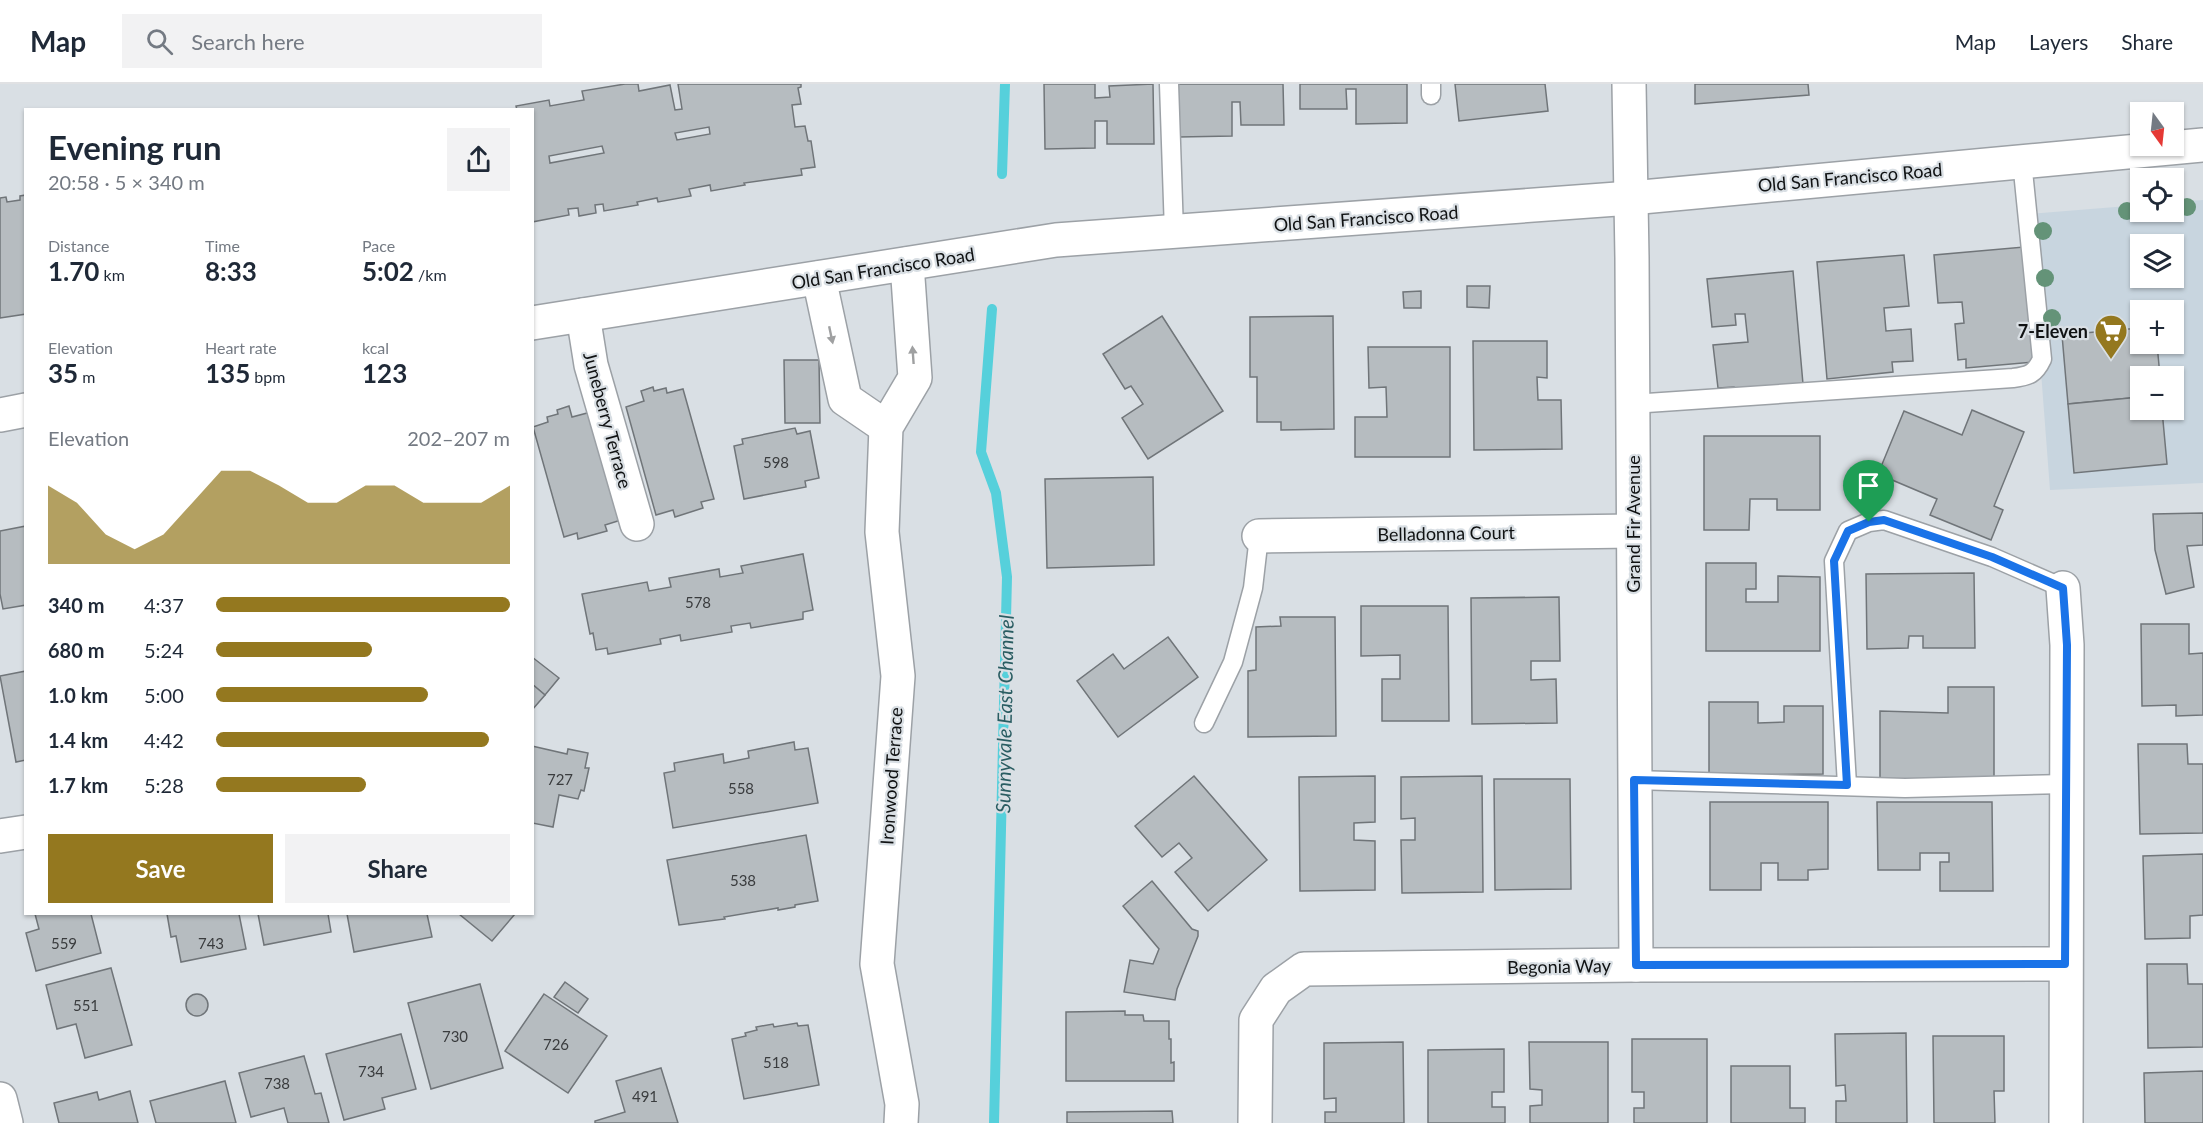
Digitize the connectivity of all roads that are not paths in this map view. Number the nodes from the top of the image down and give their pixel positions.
1 (1169, 84) edge
2 (1629, 84) edge
3 (2203, 145) edge
4 (2022, 161) junction
5 (1631, 198) junction
6 (1174, 232) junction
7 (907, 264) junction
8 (819, 278) junction
9 (582, 315) junction
10 (534, 323) edge
11 (1632, 404) junction
12 (24, 410) edge
13 (0, 415) edge
14 (886, 427) junction
15 (637, 524) dead end
16 (1633, 531) junction
17 (1259, 536) joint
18 (2063, 588) joint
19 (1204, 723) dead end
20 (1634, 780) junction
21 (2066, 784) junction
22 (1847, 785) junction
23 (24, 832) edge
24 (0, 836) edge
25 (2065, 964) junction
26 (1636, 965) junction
27 (0, 1099) edge
28 (6, 1123) edge
29 (901, 1123) edge
30 (1255, 1123) edge
31 (2066, 1123) edge

1 - 6 lane
2 - 5 street, Grand Fir Avenue
3 - 4 street, Old San Francisco Road
4 - 5 street, Old San Francisco Road
4 - 11 lane
5 - 6 street, Old San Francisco Road
5 - 11 street, Grand Fir Avenue
6 - 7 street, Old San Francisco Road
7 - 8 street, Old San Francisco Road
14 -> 7 street, Ironwood Terrace
8 - 9 street, Old San Francisco Road
8 -> 14 street
9 - 10 street, Old San Francisco Road
9 - 15 street, Juneberry Terrace
11 - 16 street, Grand Fir Avenue
12 - 13 street
14 - 29 street, Ironwood Terrace
16 - 17 street, Belladonna Court
16 - 20 street, Grand Fir Avenue
17 - 19 lane
18 - 21 street
18 - 22 lane
20 - 22 lane
20 - 26 street, Grand Fir Avenue
21 - 22 lane
21 - 25 street
23 - 24 street
25 - 26 street, Begonia Way
25 - 31 street
26 - 30 street, Begonia Way
27 - 28 street

